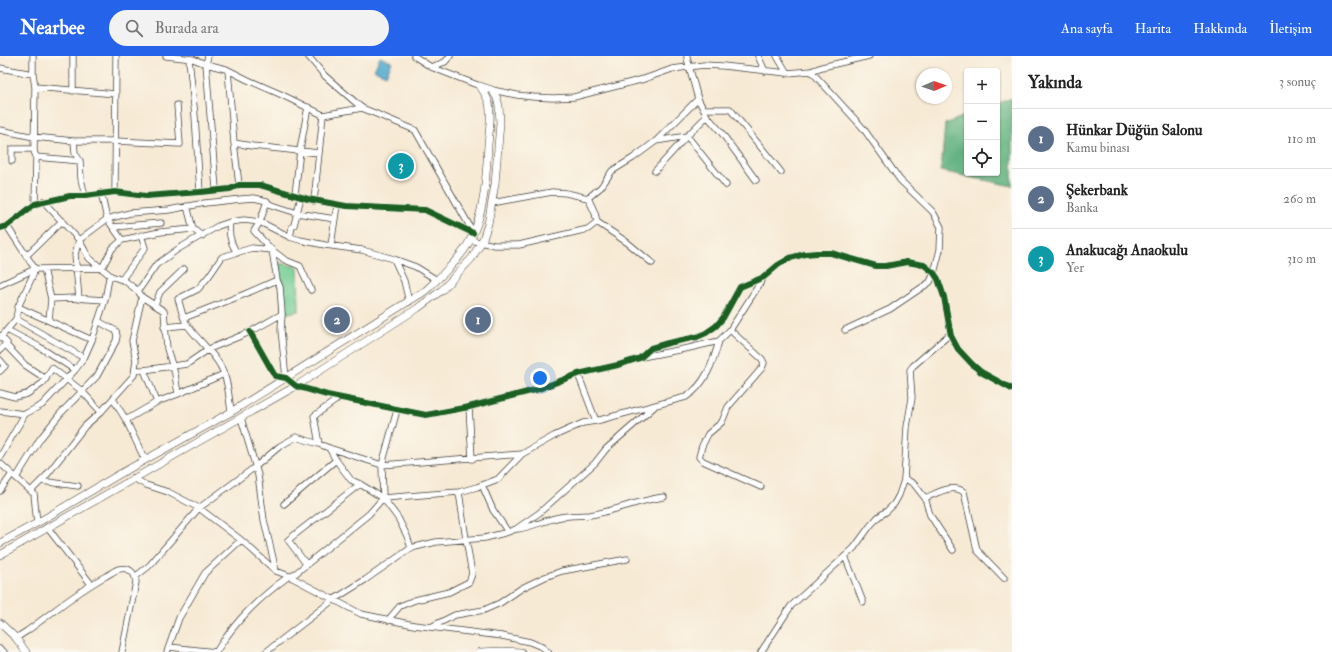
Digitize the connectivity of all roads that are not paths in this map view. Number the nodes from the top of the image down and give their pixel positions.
1 (33, 56) edge
2 (73, 56) edge
3 (116, 56) edge
4 (166, 56) edge
5 (208, 56) edge
6 (308, 56) edge
7 (414, 56) edge
8 (450, 56) edge
9 (687, 56) edge
10 (758, 56) edge
11 (777, 56) edge
12 (869, 56) edge
13 (181, 57) edge
14 (192, 58) edge
15 (206, 64) junction
16 (431, 67) junction
17 (690, 67) junction
18 (0, 68) edge
19 (228, 70) junction
20 (765, 71) junction
21 (811, 71) junction
22 (787, 73) junction
23 (33, 74) junction
24 (480, 86) junction
25 (35, 87) junction
26 (492, 90) junction
27 (73, 91) junction
28 (116, 94) junction
29 (698, 99) junction
30 (177, 104) dead end
31 (308, 107) junction
32 (362, 108) junction
33 (703, 109) junction
34 (322, 115) junction
35 (707, 116) junction
36 (0, 130) edge
37 (687, 136) junction
38 (34, 137) junction
39 (74, 141) junction
40 (115, 141) junction
41 (656, 141) junction
42 (234, 143) junction
43 (34, 149) junction
44 (300, 150) junction
45 (319, 153) junction
46 (36, 157) junction
47 (12, 161) dead end
48 (80, 161) junction
49 (655, 171) dead end
50 (781, 172) dead end
51 (756, 180) dead end
52 (239, 185) junction
53 (726, 185) dead end
54 (216, 189) junction
55 (114, 192) junction
56 (200, 192) junction
57 (101, 193) junction
58 (295, 195) junction
59 (85, 196) junction
60 (301, 197) junction
61 (588, 198) junction
62 (314, 200) junction
63 (43, 201) junction
64 (267, 201) junction
65 (492, 203) junction
66 (35, 204) junction
67 (337, 205) junction
68 (187, 206) junction
69 (297, 213) junction
70 (107, 219) junction
71 (335, 219) junction
72 (62, 221) junction
73 (230, 222) junction
74 (260, 222) junction
75 (597, 222) junction
76 (161, 223) dead end
77 (7, 226) junction
78 (112, 227) junction
79 (0, 228) edge
80 (193, 229) junction
81 (474, 233) junction
82 (141, 235) junction
83 (202, 236) junction
84 (290, 237) junction
85 (78, 240) junction
86 (122, 240) junction
87 (470, 240) junction
88 (481, 243) junction
89 (331, 245) junction
90 (272, 250) junction
91 (237, 252) junction
92 (26, 256) junction
93 (394, 259) junction
94 (652, 263) dead end
95 (76, 268) junction
96 (102, 268) junction
97 (35, 269) junction
98 (44, 269) junction
99 (184, 269) dead end
100 (934, 273) junction
101 (112, 276) junction
102 (764, 277) junction
103 (122, 279) junction
104 (277, 280) junction
105 (437, 280) junction
106 (0, 285) edge
107 (311, 290) dead end
108 (138, 291) junction
109 (142, 297) junction
110 (79, 298) junction
111 (51, 299) junction
112 (105, 300) junction
113 (409, 302) junction
114 (156, 305) junction
115 (18, 307) junction
116 (282, 314) junction
117 (184, 318) junction
118 (16, 319) junction
119 (49, 320) junction
120 (98, 321) junction
121 (187, 325) junction
122 (164, 327) junction
123 (6, 330) junction
124 (730, 330) junction
125 (845, 330) dead end
126 (250, 332) junction
127 (950, 334) junction
128 (0, 336) edge
129 (92, 340) junction
130 (719, 341) junction
131 (4, 344) junction
132 (209, 349) junction
133 (0, 350) edge
134 (84, 358) junction
135 (640, 358) junction
136 (0, 360) edge
137 (173, 366) junction
138 (75, 370) junction
139 (135, 370) junction
140 (144, 370) junction
141 (0, 371) edge
142 (224, 374) junction
143 (578, 374) junction
144 (66, 378) junction
145 (286, 378) junction
146 (46, 379) junction
147 (296, 386) junction
148 (1012, 389) edge
149 (82, 391) junction
150 (0, 393) edge
151 (178, 394) junction
152 (339, 398) junction
153 (113, 399) junction
154 (157, 402) junction
155 (656, 406) junction
156 (469, 407) junction
157 (397, 410) junction
158 (0, 411) edge
159 (101, 412) junction
160 (231, 412) junction
161 (25, 414) junction
162 (241, 418) junction
163 (126, 420) junction
164 (596, 421) junction
165 (319, 444) junction
166 (329, 448) junction
167 (522, 454) junction
168 (0, 457) edge
169 (472, 459) junction
170 (145, 460) junction
171 (336, 460) junction
172 (0, 463) edge
173 (382, 465) junction
174 (255, 467) junction
175 (14, 476) junction
176 (133, 478) junction
177 (904, 478) junction
178 (41, 481) junction
179 (360, 484) junction
180 (482, 485) junction
181 (78, 486) dead end
182 (761, 487) dead end
183 (0, 491) edge
184 (31, 491) junction
185 (459, 492) junction
186 (664, 497) dead end
187 (383, 498) junction
188 (925, 498) junction
189 (284, 504) dead end
190 (199, 508) junction
191 (37, 524) junction
192 (47, 527) junction
193 (516, 529) junction
194 (508, 532) junction
195 (466, 539) junction
196 (241, 540) junction
197 (0, 543) edge
198 (411, 548) junction
199 (953, 550) dead end
200 (0, 555) edge
201 (845, 556) junction
202 (627, 559) dead end
203 (307, 565) junction
204 (276, 571) junction
205 (290, 576) junction
206 (136, 577) junction
207 (1004, 578) dead end
208 (91, 584) junction
209 (333, 600) junction
210 (863, 602) dead end
211 (388, 620) junction
212 (0, 623) edge
213 (430, 627) junction
214 (16, 638) junction
215 (0, 649) edge
216 (168, 649) edge
217 (4, 652) edge
218 (26, 652) edge
219 (122, 652) edge
220 (266, 652) edge
221 (480, 652) edge
222 (497, 652) edge
223 (521, 652) edge
224 (548, 652) edge
225 (761, 652) edge

1 - 23 street
2 - 27 street
3 - 28 street
4 - 13 street
5 - 15 street
6 - 32 street
7 - 16 street
8 - 16 street
9 - 17 street
10 - 20 street
11 - 22 street
12 - 21 street
13 - 14 street
14 - 15 street
14 - 56 street
15 - 19 street
15 - 54 street
16 - 24 street
17 - 20 street
17 - 26 street
17 - 29 street
18 - 23 street
19 - 31 street
19 - 42 street
20 - 22 street
21 - 22 street
21 - 100 street
23 - 25 street
24 - 26 main road
24 - 81 main road
25 - 27 street
25 - 38 street
26 - 65 main road
27 - 28 street
28 - 40 street
29 - 33 street
29 - 41 street
30 - 40 street
31 - 34 street
31 - 44 street
32 - 34 street
32 - 81 street
33 - 35 street
33 - 50 street
34 - 45 street
35 - 37 street
35 - 51 street
36 - 38 street
37 - 41 street
37 - 49 street
37 - 53 street
38 - 39 street
38 - 43 street
39 - 40 street
39 - 48 street
40 - 55 street
41 - 61 street
42 - 44 street
42 - 52 street
43 - 46 street
43 - 47 street
44 - 45 street
44 - 58 street
45 - 62 street
46 - 48 street
46 - 66 street
48 - 59 street
52 - 54 street
52 - 58 street
54 - 56 street
55 - 56 street
55 - 57 street
57 - 59 street
57 - 70 street
58 - 60 street
59 - 63 street
60 - 62 street
60 - 69 street
61 - 65 street
61 - 75 street
62 - 67 street
63 - 66 street
63 - 72 street
64 - 68 street
64 - 69 street
64 - 74 street
65 - 88 main road
66 - 77 street
67 - 71 street
67 - 81 street
68 - 70 street
68 - 80 street
69 - 71 street
69 - 84 street
70 - 78 street
70 - 85 street
71 - 89 street
72 - 85 street
72 - 92 street
73 - 74 street
73 - 83 street
73 - 91 street
74 - 84 street
74 - 90 street
75 - 88 street
75 - 94 street
76 - 78 street
77 - 79 street
77 - 92 street
78 - 86 street
80 - 82 street
80 - 83 street
81 - 87 main road
82 - 86 street
82 - 103 street
83 - 108 street
84 - 89 street
85 - 95 street
85 - 96 street
86 - 96 street
87 - 88 street
87 - 105 main road
88 - 147 main road
89 - 93 street
90 - 91 street
90 - 104 street
90 - 107 street
91 - 117 street
92 - 97 street
93 - 105 street
93 - 113 street
95 - 96 street
95 - 98 street
95 - 110 street
96 - 101 street
97 - 98 street
97 - 106 street
97 - 115 street
98 - 111 street
99 - 114 street
100 - 102 street
100 - 125 street
100 - 127 street
101 - 103 street
101 - 112 street
102 - 124 street
102 - 135 street
103 - 108 street
104 - 116 street
104 - 117 street
105 - 113 main road
108 - 109 street
109 - 114 street
109 - 139 street
110 - 111 street
110 - 112 street
111 - 119 street
112 - 120 street
113 - 145 main road
114 - 122 street
115 - 118 street
115 - 119 street
116 - 126 street
116 - 145 street
117 - 121 street
118 - 123 street
118 - 134 street
119 - 129 street
120 - 129 street
120 - 149 street
121 - 122 street
121 - 132 street
122 - 137 street
123 - 128 street
123 - 138 street
124 - 130 street
124 - 182 street
126 - 132 street
126 - 145 street
127 - 148 street
127 - 177 street
128 - 131 street
129 - 134 street
130 - 135 street
130 - 155 street
131 - 133 street
131 - 146 street
132 - 137 street
132 - 142 street
134 - 138 street
135 - 143 street
136 - 141 street
137 - 140 street
137 - 151 street
138 - 144 street
139 - 140 street
139 - 153 street
140 - 154 street
142 - 151 street
142 - 160 street
143 - 156 street
143 - 164 street
144 - 146 street
144 - 149 street
144 - 161 street
145 - 147 street
145 - 160 main road
146 - 150 street
147 - 152 street
147 - 162 main road
149 - 159 street
149 - 175 street
151 - 154 street
152 - 157 street
152 - 165 street
153 - 159 street
153 - 163 street
154 - 163 street
155 - 164 street
155 - 193 street
156 - 157 street
156 - 169 street
157 - 173 street
158 - 161 street
159 - 178 street
160 - 170 main road
161 - 168 street
162 - 174 street
162 - 176 main road
163 - 170 street
164 - 167 street
165 - 166 street
165 - 174 street
166 - 171 street
166 - 173 street
167 - 169 street
167 - 180 street
169 - 173 street
170 - 191 main road
171 - 179 street
171 - 189 street
172 - 175 street
173 - 187 street
174 - 190 street
174 - 204 street
175 - 183 street
175 - 184 street
176 - 190 street
176 - 192 main road
177 - 188 street
177 - 201 street
178 - 181 street
178 - 184 street
179 - 187 street
179 - 203 street
180 - 185 street
180 - 194 street
184 - 191 street
185 - 187 street
185 - 195 street
186 - 193 street
187 - 198 street
187 - 203 street
188 - 199 street
188 - 207 street
190 - 196 street
190 - 206 street
191 - 197 main road
192 - 200 main road
192 - 208 street
193 - 194 street
194 - 195 street
195 - 198 street
195 - 211 street
196 - 204 street
196 - 216 street
198 - 209 street
201 - 210 street
201 - 225 street
202 - 213 street
203 - 205 street
204 - 205 street
205 - 209 street
205 - 216 street
206 - 208 street
206 - 219 street
208 - 214 street
209 - 211 street
209 - 220 street
211 - 213 street
212 - 214 main road
213 - 224 street
214 - 218 main road
215 - 217 street
221 - 222 main road
222 - 223 main road

